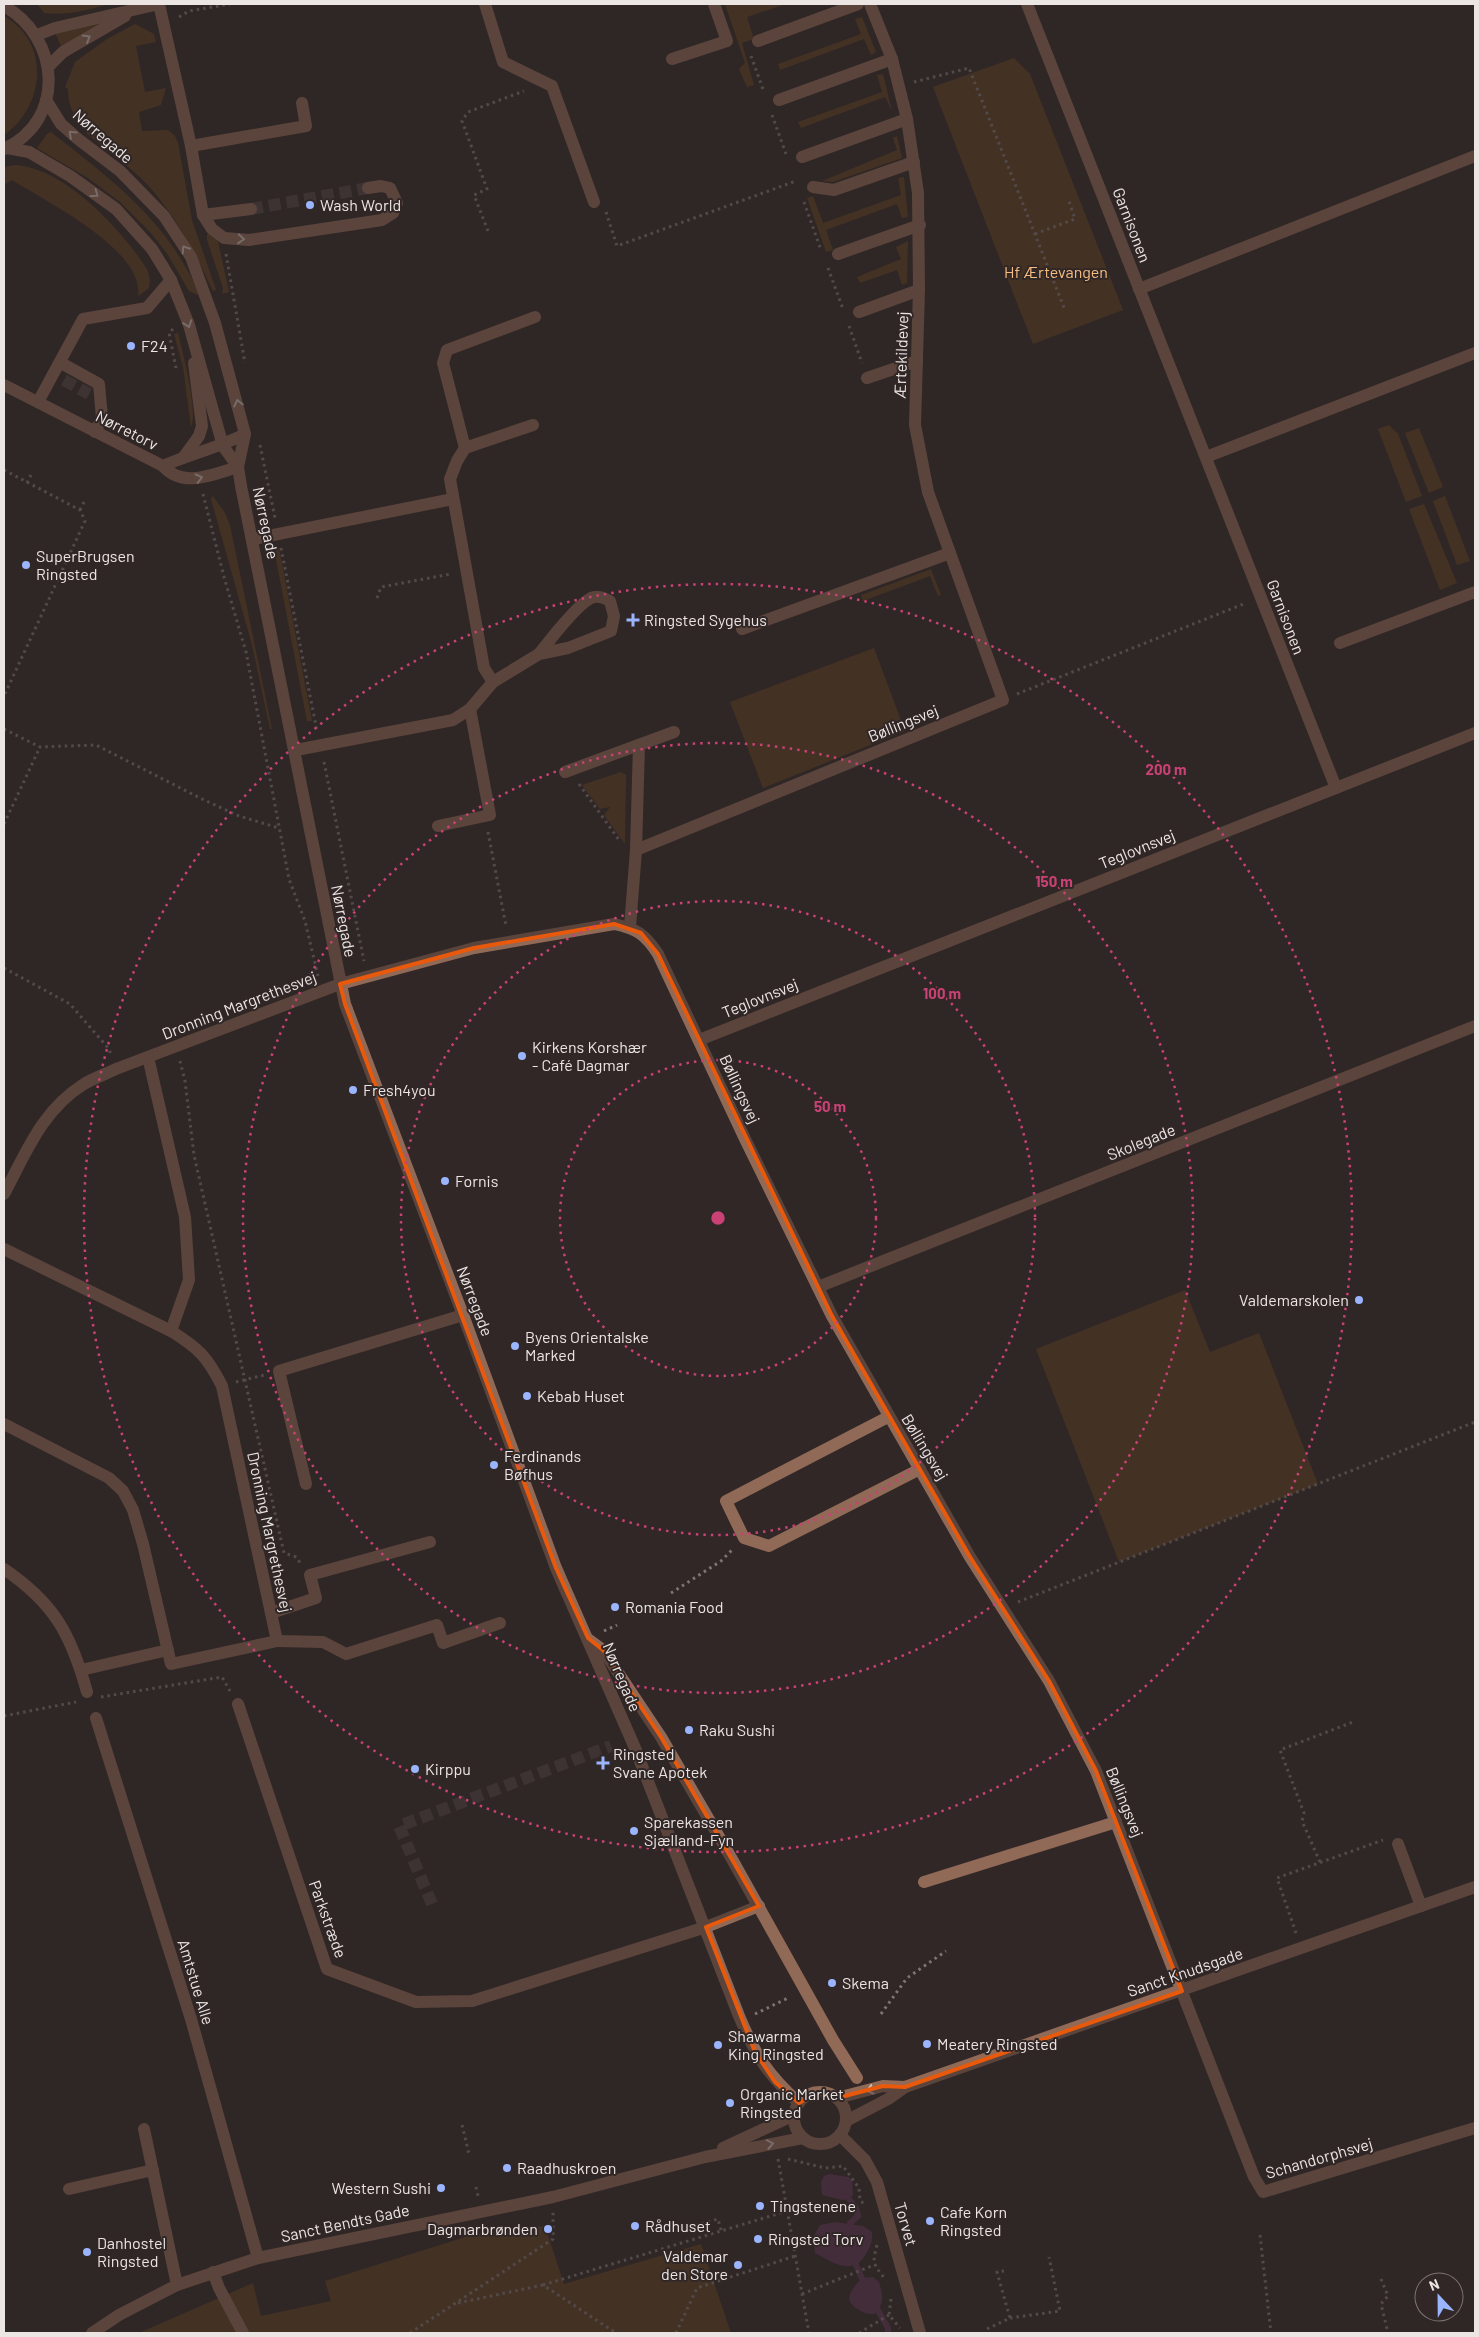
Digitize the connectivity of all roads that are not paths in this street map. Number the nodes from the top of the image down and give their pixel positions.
1 (159, 4) edge
2 (485, 4) edge
3 (714, 4) edge
4 (858, 4) edge
5 (870, 4) edge
6 (1027, 4) edge
7 (9, 7) edge
8 (137, 9) junction
9 (37, 35) junction
10 (758, 42) dead end
11 (672, 59) dead end
12 (892, 59) junction
13 (48, 67) junction
14 (46, 100) junction
15 (779, 100) dead end
16 (302, 103) dead end
17 (907, 119) junction
18 (191, 146) junction
19 (5, 149) edge
20 (1475, 156) edge
21 (802, 157) dead end
22 (914, 162) junction
23 (813, 187) dead end
24 (368, 188) tunnel mouth
25 (594, 202) road end
26 (250, 209) tunnel mouth
27 (203, 215) junction
28 (920, 225) junction
29 (838, 254) dead end
30 (171, 280) junction
31 (1139, 289) junction
32 (919, 290) junction
33 (859, 312) dead end
34 (535, 317) dead end
35 (83, 319) junction
36 (195, 346) junction
37 (1475, 353) edge
38 (917, 360) junction
39 (61, 363) junction
40 (59, 378) junction
41 (867, 378) dead end
42 (4, 385) edge
43 (38, 402) junction
44 (533, 425) dead end
45 (95, 432) junction
46 (244, 434) junction
47 (223, 446) junction
48 (465, 448) junction
49 (1206, 457) junction
50 (183, 458) junction
51 (162, 466) junction
52 (238, 467) junction
53 (453, 499) junction
54 (253, 539) junction
55 (950, 553) junction
56 (1475, 592) edge
57 (742, 629) dead end
58 (1340, 643) dead end
59 (538, 654) junction
60 (493, 682) junction
61 (1003, 700) joint
62 (470, 709) junction
63 (674, 732) dead end
64 (1475, 734) edge
65 (639, 745) junction
66 (296, 750) junction
67 (567, 771) road end
68 (1336, 788) junction
69 (438, 826) dead end
70 (636, 856) junction
71 (630, 927) junction
72 (340, 984) junction
73 (1475, 1026) edge
74 (699, 1040) junction
75 (148, 1056) junction
76 (4, 1194) edge
77 (4, 1249) edge
78 (818, 1287) junction
79 (463, 1315) junction
80 (170, 1331) junction
81 (888, 1417) junction
82 (4, 1424) edge
83 (920, 1469) junction
84 (306, 1484) dead end
85 (430, 1542) dead end
86 (4, 1569) edge
87 (271, 1613) junction
88 (500, 1623) dead end
89 (588, 1638) junction
90 (277, 1641) junction
91 (168, 1650) junction
92 (81, 1670) junction
93 (84, 1697) road end
94 (238, 1704) road end
95 (96, 1718) dead end
96 (1116, 1822) junction
97 (1398, 1844) dead end
98 (924, 1882) dead end
99 (1475, 1887) edge
100 (759, 1906) junction
101 (1421, 1906) junction
102 (706, 1927) junction
103 (1182, 1991) junction
104 (858, 2078) dead end
105 (905, 2087) junction
106 (836, 2098) junction
107 (796, 2109) junction
108 (846, 2121) junction
109 (1475, 2128) edge
110 (144, 2129) dead end
111 (840, 2135) junction
112 (803, 2138) junction
113 (705, 2157) junction
114 (154, 2170) junction
115 (69, 2189) dead end
116 (258, 2258) junction
117 (214, 2272) junction
118 (177, 2285) junction
119 (92, 2333) edge
120 (243, 2333) edge
121 (920, 2333) edge

1 - 8 street
1 - 18 street
2 - 25 street
3 - 11 street
4 - 10 street
5 - 12 street, Ærtekildevej
6 - 31 street, Garnisonen
7 - 9 street
8 - 9 street
13 -> 8 street
9 - 13 street
12 - 15 street
12 - 17 street, Ærtekildevej
13 - 14 street
14 - 19 street
46 -> 14 street, Nørregade
16 - 18 street
17 - 21 street
17 - 22 street, Ærtekildevej
18 - 27 street
19 -> 30 street, Nørregade
20 - 31 street
22 - 23 street
22 - 28 street, Ærtekildevej
27 -> 24 street
26 - 27 street
28 - 29 street
28 - 32 street, Ærtekildevej
30 - 35 street
30 -> 36 street, Nørregade
31 - 49 street, Garnisonen
32 - 33 street
32 - 38 street, Ærtekildevej
34 - 48 street
35 - 39 street
35 - 40 street
36 - 47 street, Nørregade
36 - 50 street
37 - 49 street
38 - 41 street
38 - 55 street, Ærtekildevej
39 - 40 street
39 - 45 street
40 - 43 street
42 - 43 street, Nørretorv
43 - 45 street, Nørretorv
44 - 48 street
45 - 51 street, Nørretorv
46 - 47 street
46 - 52 street, Nørregade
47 - 50 street
47 - 52 street, Nørregade
48 - 53 street
49 - 68 street, Garnisonen
50 - 51 street
51 -> 52 street, Nørretorv
52 - 54 street, Nørregade
53 - 54 street
53 - 60 street
54 - 66 street, Nørregade
55 - 57 street
55 - 61 street, Ærtekildevej
56 - 58 street
59 - 59 street
59 - 60 street
60 - 62 street
61 - 70 street, Bøllingsvej
62 - 66 street
62 - 69 street
63 - 65 street
64 - 68 street, Teglovnsvej
65 - 67 street
65 - 70 street
66 - 72 street, Nørregade
68 - 74 street, Teglovnsvej
70 - 71 street
71 - 72 street
71 - 74 street, Bøllingsvej
72 - 75 street, Dronning Margrethesvej
72 - 79 street, Nørregade
73 - 78 street, Skolegade
74 - 78 street, Bøllingsvej
75 - 76 street, Dronning Margrethesvej
75 - 80 street, Dronning Margrethesvej
77 - 80 street, Dronning Margrethesvej
78 - 81 street, Bøllingsvej
79 - 84 street
79 - 89 street, Nørregade
80 - 87 street, Dronning Margrethesvej
81 - 83 street, Bøllingsvej
81 - 83 street
82 - 91 street
83 - 96 street, Bøllingsvej
85 - 87 street
86 - 92 street
87 - 90 street, Dronning Margrethesvej
88 - 90 street
89 - 100 street
89 - 102 street, Nørregade
90 - 91 street
91 - 92 street
92 - 93 street
94 - 102 street, Parkstræde
95 - 116 street, Amtstue Alle
96 - 98 street
96 - 103 street, Bøllingsvej
97 - 101 street
99 - 101 street, Sanct Knudsgade
100 - 102 street
100 - 104 street
101 - 103 street, Sanct Knudsgade
102 - 107 street, Nørregade
103 - 105 street, Sanct Knudsgade
103 - 109 street, Schandorphsvej
105 -> 106 street, Sanct Knudsgade
105 - 108 street, Sanct Knudsgade
106 - 107 street
106 - 108 street
107 - 112 street
107 - 113 street, Sanct Bendts Gade
108 - 111 street
110 - 114 street
111 - 112 street
111 - 121 street, Torvet
113 -> 112 street, Sanct Bendts Gade
113 - 116 street, Sanct Bendts Gade
114 - 115 street
114 - 118 street
116 - 117 street, Sanct Bendts Gade
117 - 118 street, Sanct Bendts Gade
117 - 120 street
118 - 119 street, Sanct Bendts Gade

